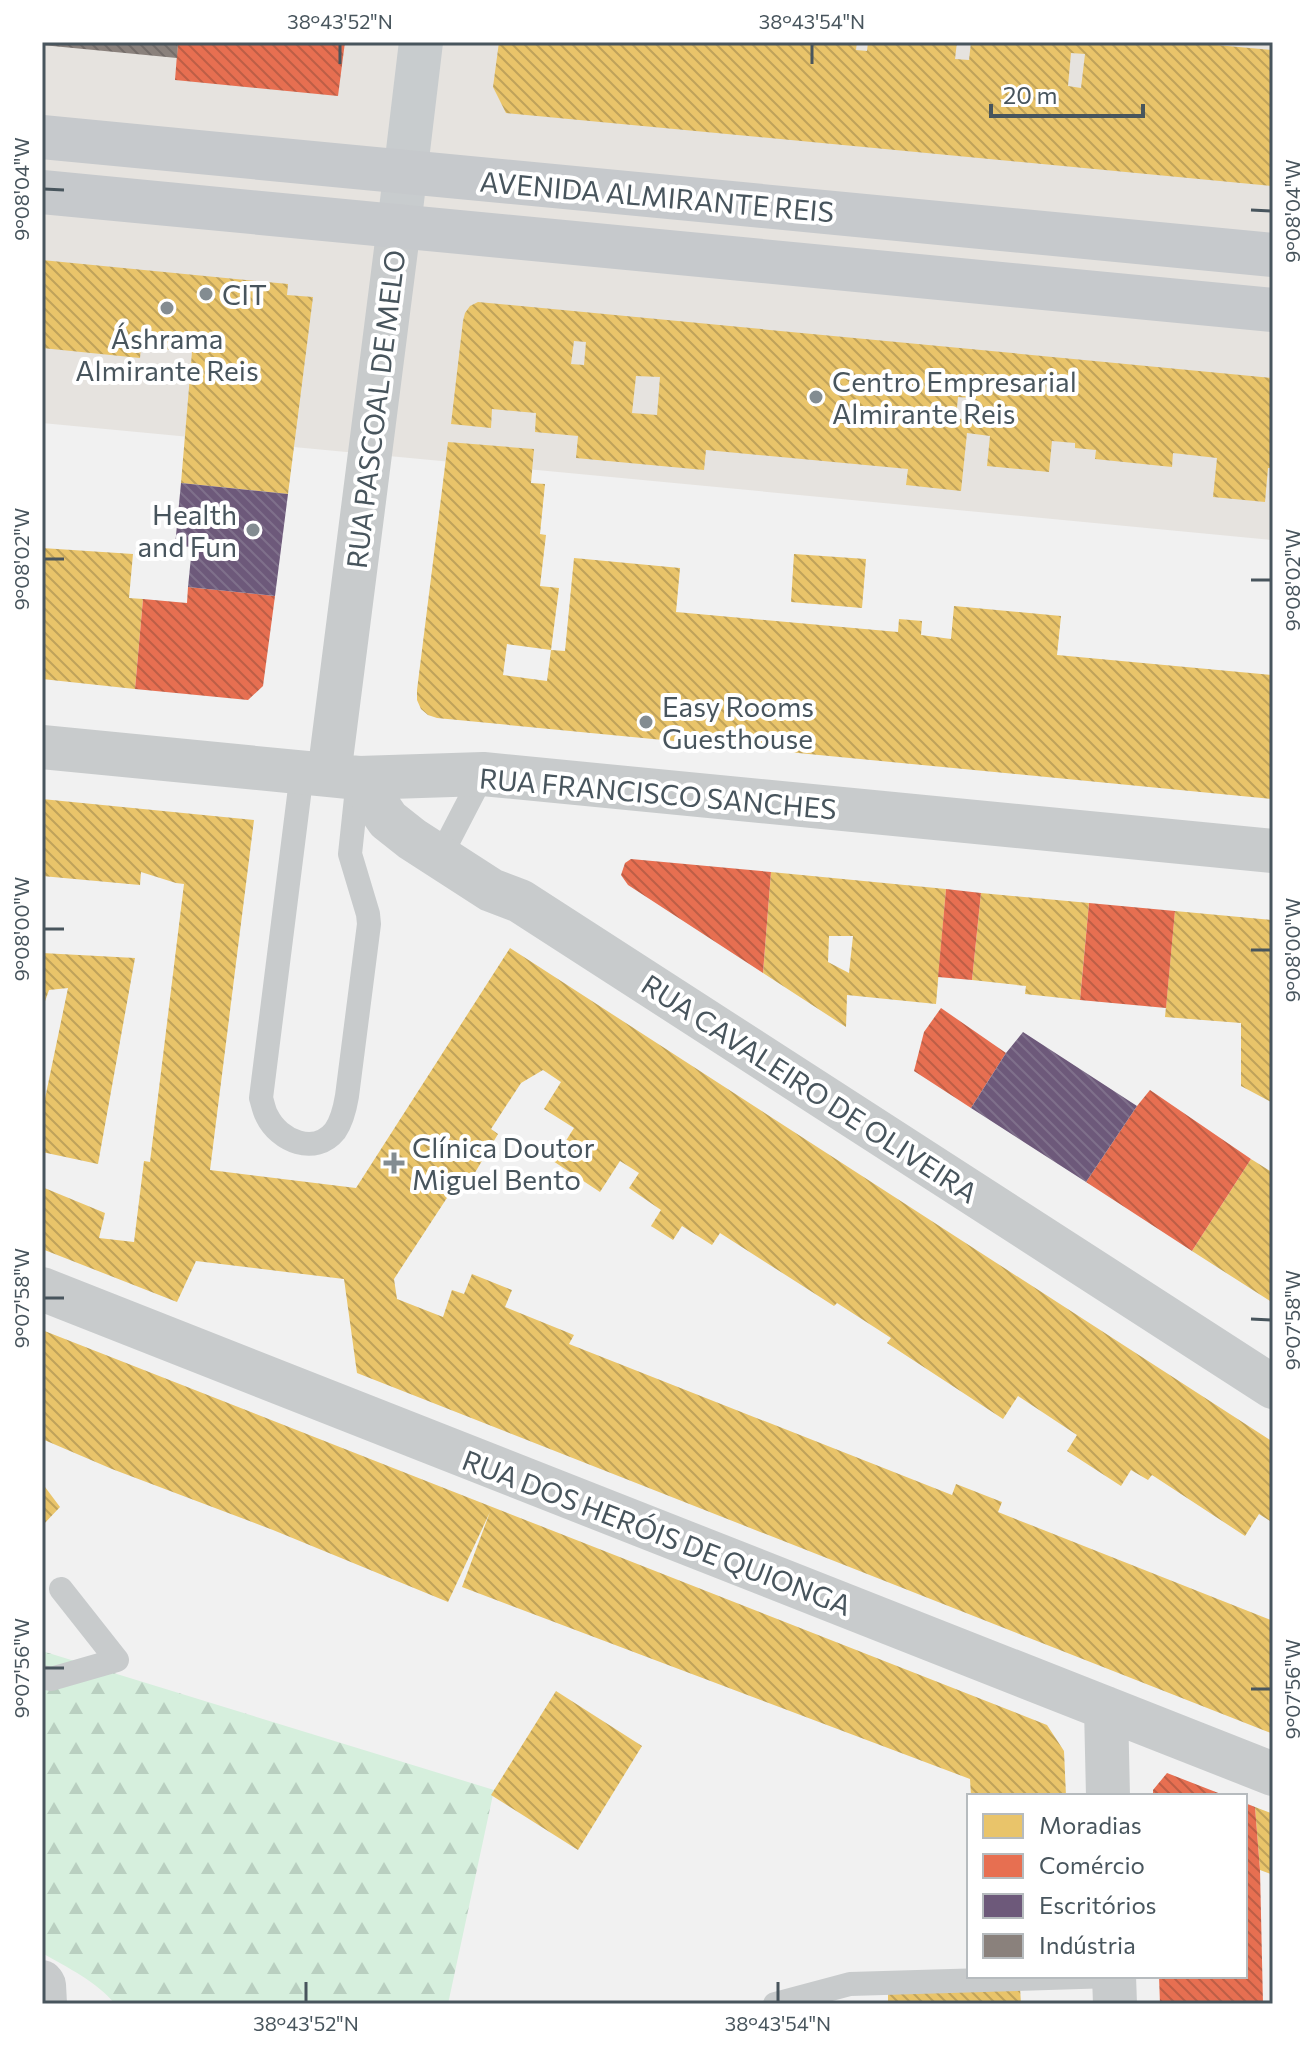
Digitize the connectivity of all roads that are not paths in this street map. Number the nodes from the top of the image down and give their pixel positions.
1 (421, 42) edge
2 (42, 137) edge
3 (405, 172) junction
4 (42, 192) edge
5 (399, 226) junction
6 (1273, 255) edge
7 (1273, 310) edge
8 (42, 747) edge
9 (483, 774) junction
10 (330, 775) junction
11 (1273, 851) edge
12 (440, 857) junction
13 (42, 1289) edge
14 (1273, 1387) edge
15 (61, 1589) dead end
16 (42, 1677) edge
17 (1106, 1708) junction
18 (1273, 1774) edge
19 (1108, 1794) edge
20 (1047, 1978) edge
21 (1113, 1978) edge
22 (42, 1982) edge
23 (45, 2004) edge
24 (775, 2004) edge
25 (1115, 2004) edge

1 - 3 street, RUA PASCOAL DE MELO
2 - 3 main road, AVENIDA ALMIRANTE REIS
3 - 5 street, RUA PASCOAL DE MELO
3 - 6 main road, AVENIDA ALMIRANTE REIS
4 - 5 main road, AVENIDA ALMIRANTE REIS
5 - 7 main road, AVENIDA ALMIRANTE REIS
5 - 10 street, RUA PASCOAL DE MELO
8 - 10 street, RUA FRANCISCO SANCHES
9 - 10 street, RUA FRANCISCO SANCHES
9 - 11 street, RUA FRANCISCO SANCHES
9 - 12 lane
10 - 10 lane
10 - 12 street, RUA CAVALEIRO DE OLIVEIRA
12 - 14 street, RUA CAVALEIRO DE OLIVEIRA
13 - 17 street, RUA DOS HERÓIS DE QUIONGA
15 - 16 lane
17 - 18 street, RUA DOS HERÓIS DE QUIONGA
17 - 19 street
20 - 24 lane
21 - 25 street
22 - 23 street

